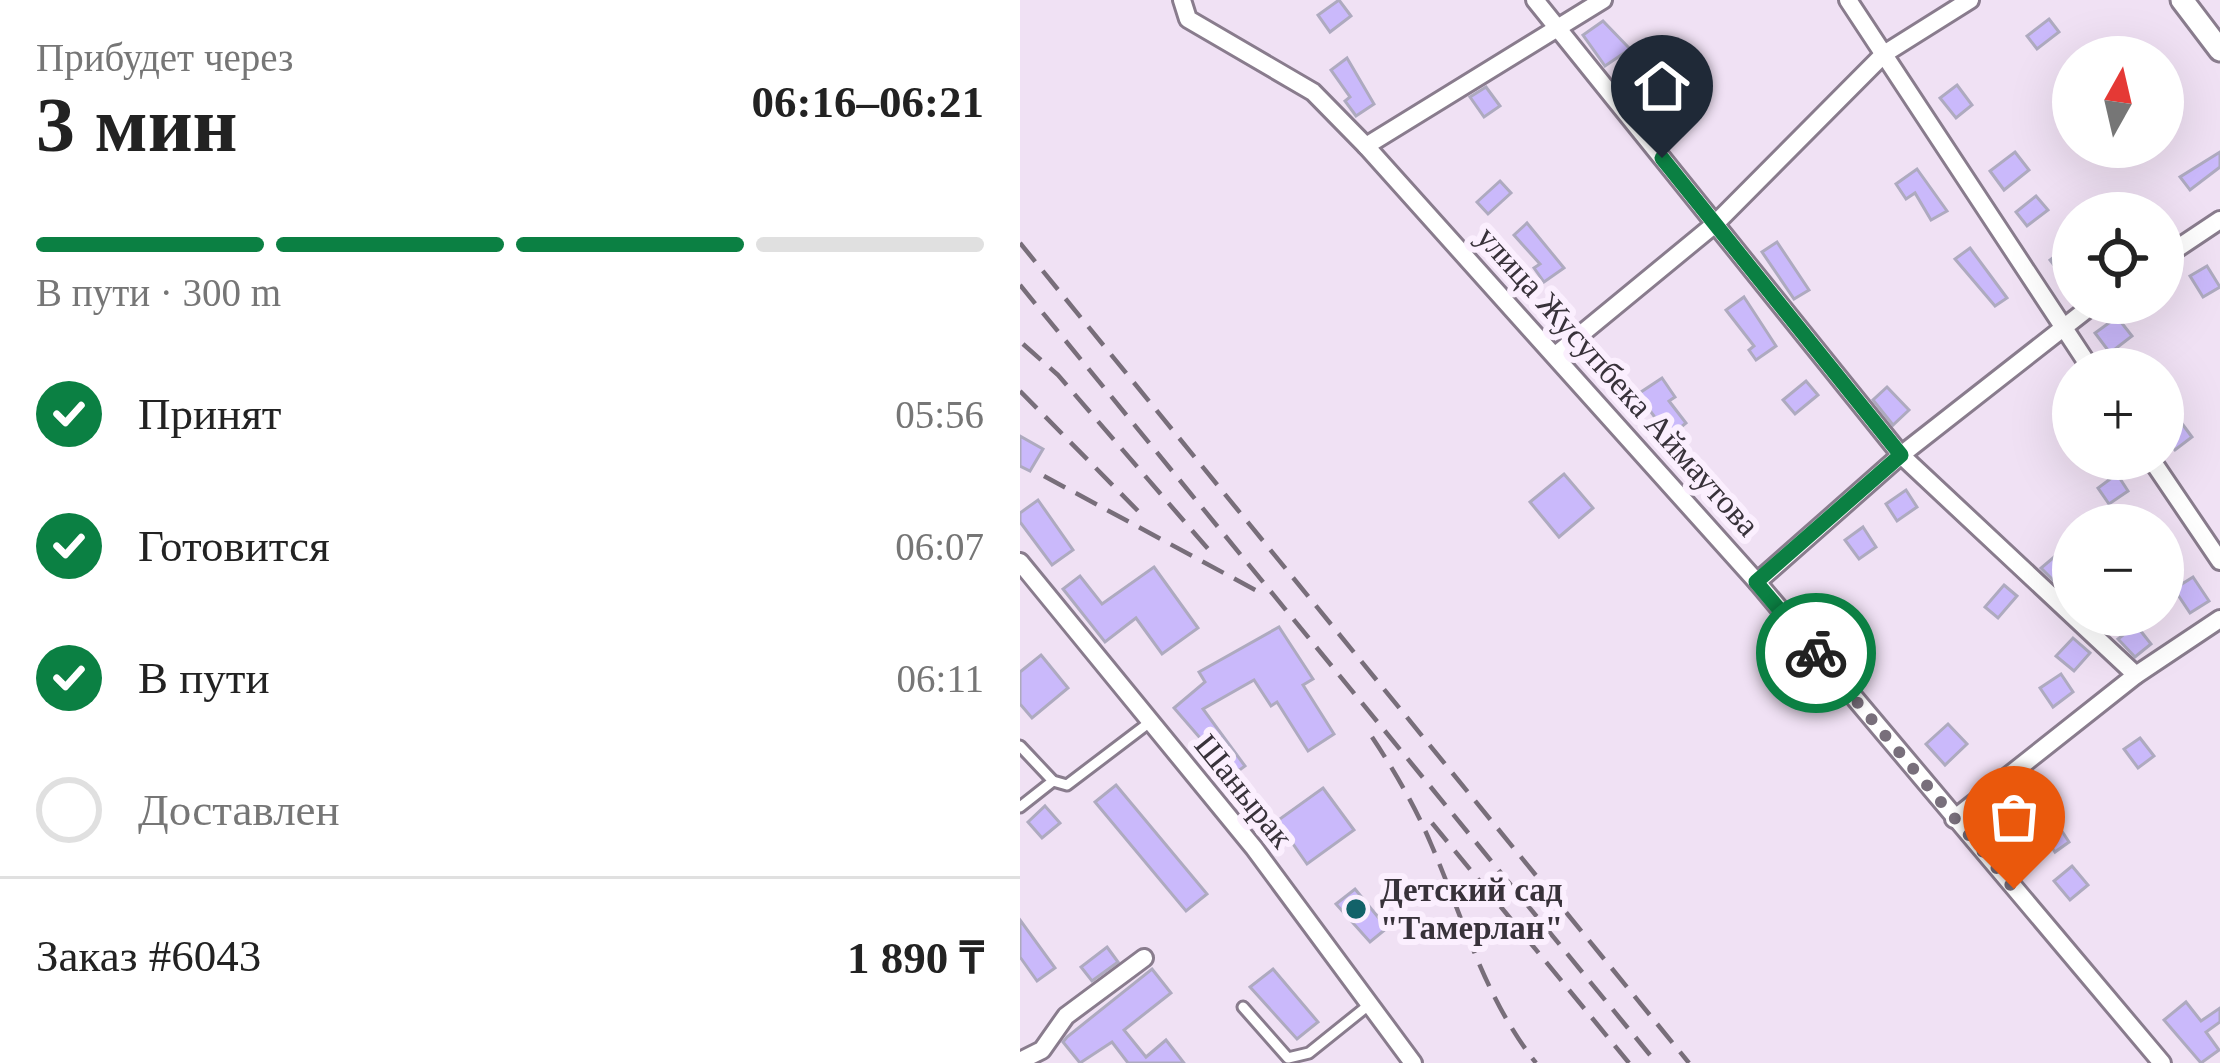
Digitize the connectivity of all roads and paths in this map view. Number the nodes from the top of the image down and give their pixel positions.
1 (1182, 0) edge
2 (1535, 0) edge
3 (1603, 0) edge
4 (1848, 0) edge
5 (1970, 0) edge
6 (2182, 0) edge
7 (1556, 26) junction
8 (2220, 50) edge
9 (1883, 54) junction
10 (1366, 146) junction
11 (2220, 220) edge
12 (1715, 224) junction
13 (2184, 244) edge
14 (2062, 325) junction
15 (2077, 348) edge
16 (1556, 354) junction
17 (1901, 455) junction
18 (2165, 480) edge
19 (2220, 561) edge
20 (1020, 562) edge
21 (1756, 582) junction
22 (2220, 619) edge
23 (2136, 675) junction
24 (1150, 722) junction
25 (1020, 746) edge
26 (1053, 781) junction
27 (1020, 807) edge
28 (1954, 819) junction
29 (1144, 958) dead end
30 (1370, 1004) junction
31 (1243, 1007) dead end
32 (1020, 1060) edge
33 (1413, 1063) edge
34 (2162, 1063) edge

1 - 10 street, улица Жусупбека Аймаутова
2 - 7 street
3 - 7 street
4 - 9 street
5 - 9 street
6 - 8 street
7 - 10 street
7 - 12 street
9 - 12 street
9 - 14 street
10 - 16 street, улица Жусупбека Аймаутова
11 - 13 street
12 - 16 street
12 - 17 street
14 - 15 street
14 - 17 street
16 - 21 street, улица Жусупбека Аймаутова
17 - 21 street
17 - 23 street
18 - 19 street
20 - 24 street, Шанырак
21 - 28 street, улица Жусупбека Аймаутова
22 - 23 street
23 - 28 street
24 - 26 lane
24 - 30 street, Шанырак
25 - 26 lane
26 - 27 lane
28 - 34 street, улица Жусупбека Аймаутова
29 - 32 street
30 - 31 lane
30 - 33 street, Шанырак

